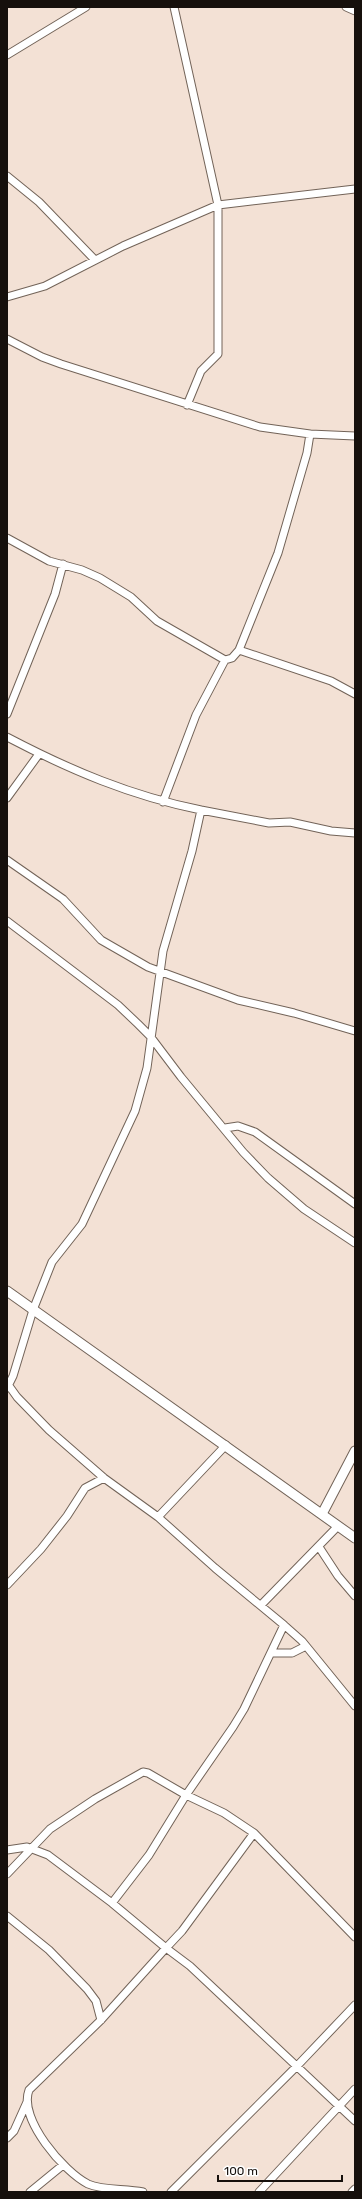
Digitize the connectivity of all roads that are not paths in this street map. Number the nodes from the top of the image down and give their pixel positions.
1 (86, 7) edge
2 (174, 7) edge
3 (346, 7) edge
4 (355, 11) edge
5 (7, 55) edge
6 (7, 176) edge
7 (355, 190) edge
8 (218, 205) junction
9 (95, 260) junction
10 (7, 297) edge
11 (7, 339) edge
12 (187, 405) junction
13 (310, 434) junction
14 (355, 436) edge
15 (7, 538) edge
16 (63, 564) junction
17 (239, 650) junction
18 (225, 660) junction
19 (355, 694) edge
20 (7, 714) edge
21 (7, 737) edge
22 (39, 754) junction
23 (7, 798) edge
24 (163, 802) junction
25 (201, 810) junction
26 (355, 833) edge
27 (7, 860) edge
28 (7, 921) edge
29 (160, 973) junction
30 (355, 1031) edge
31 (150, 1036) junction
32 (225, 1128) junction
33 (355, 1204) edge
34 (355, 1243) edge
35 (7, 1291) edge
36 (33, 1310) junction
37 (8, 1385) edge
38 (226, 1445) junction
39 (355, 1451) edge
40 (104, 1478) junction
41 (322, 1514) junction
42 (158, 1517) junction
43 (338, 1526) junction
44 (355, 1538) edge
45 (319, 1547) junction
46 (7, 1585) edge
47 (355, 1596) edge
48 (261, 1605) junction
49 (284, 1625) junction
50 (306, 1646) junction
51 (272, 1653) junction
52 (354, 1701) edge
53 (186, 1795) junction
54 (254, 1833) junction
55 (31, 1848) junction
56 (7, 1850) edge
57 (7, 1874) edge
58 (112, 1903) junction
59 (7, 1916) edge
60 (355, 1937) edge
61 (166, 1948) junction
62 (355, 2005) edge
63 (101, 2020) junction
64 (298, 2066) junction
65 (355, 2089) edge
66 (27, 2102) junction
67 (339, 2106) junction
68 (355, 2121) edge
69 (7, 2138) edge
70 (64, 2164) junction
71 (355, 2189) edge
72 (30, 2192) edge
73 (143, 2192) edge
74 (171, 2192) edge
75 (259, 2192) edge
76 (352, 2192) edge

1 - 5 street
2 - 8 street
3 - 4 street
6 - 9 street
7 - 8 street
8 - 9 street
8 - 12 street
9 - 10 street
11 - 12 street
12 - 13 street
13 - 14 street
13 - 17 street
15 - 16 street
16 - 18 street
16 - 20 street
17 - 18 street
17 - 19 street
18 - 24 street
21 - 22 street
22 - 23 street
22 - 24 street
24 - 25 street
25 - 26 street
25 - 29 street
27 - 29 street
28 - 31 street
29 - 30 street
29 - 31 street
31 - 32 street
31 - 36 street
32 - 33 street
32 - 34 street
35 - 36 main road
36 - 37 street
36 - 38 main road
37 - 40 street
38 - 41 main road
38 - 42 street
39 - 41 main road
40 - 42 street
40 - 46 street
41 - 43 main road
42 - 48 street
43 - 44 main road
43 - 45 street
45 - 47 street
45 - 48 street
48 - 49 street
49 - 50 street
49 - 51 street
50 - 51 street
50 - 52 street
51 - 53 street
53 - 54 street
53 - 55 street
53 - 58 street
54 - 60 street
54 - 61 street
55 - 56 street
55 - 57 street
55 - 58 street
58 - 61 street
59 - 63 street
61 - 63 street
61 - 64 street
62 - 64 street
63 - 66 street
64 - 67 street
64 - 74 street
65 - 67 street
66 - 69 street
66 - 70 street
67 - 68 street
67 - 75 street
70 - 72 street
70 - 73 street
71 - 76 street

